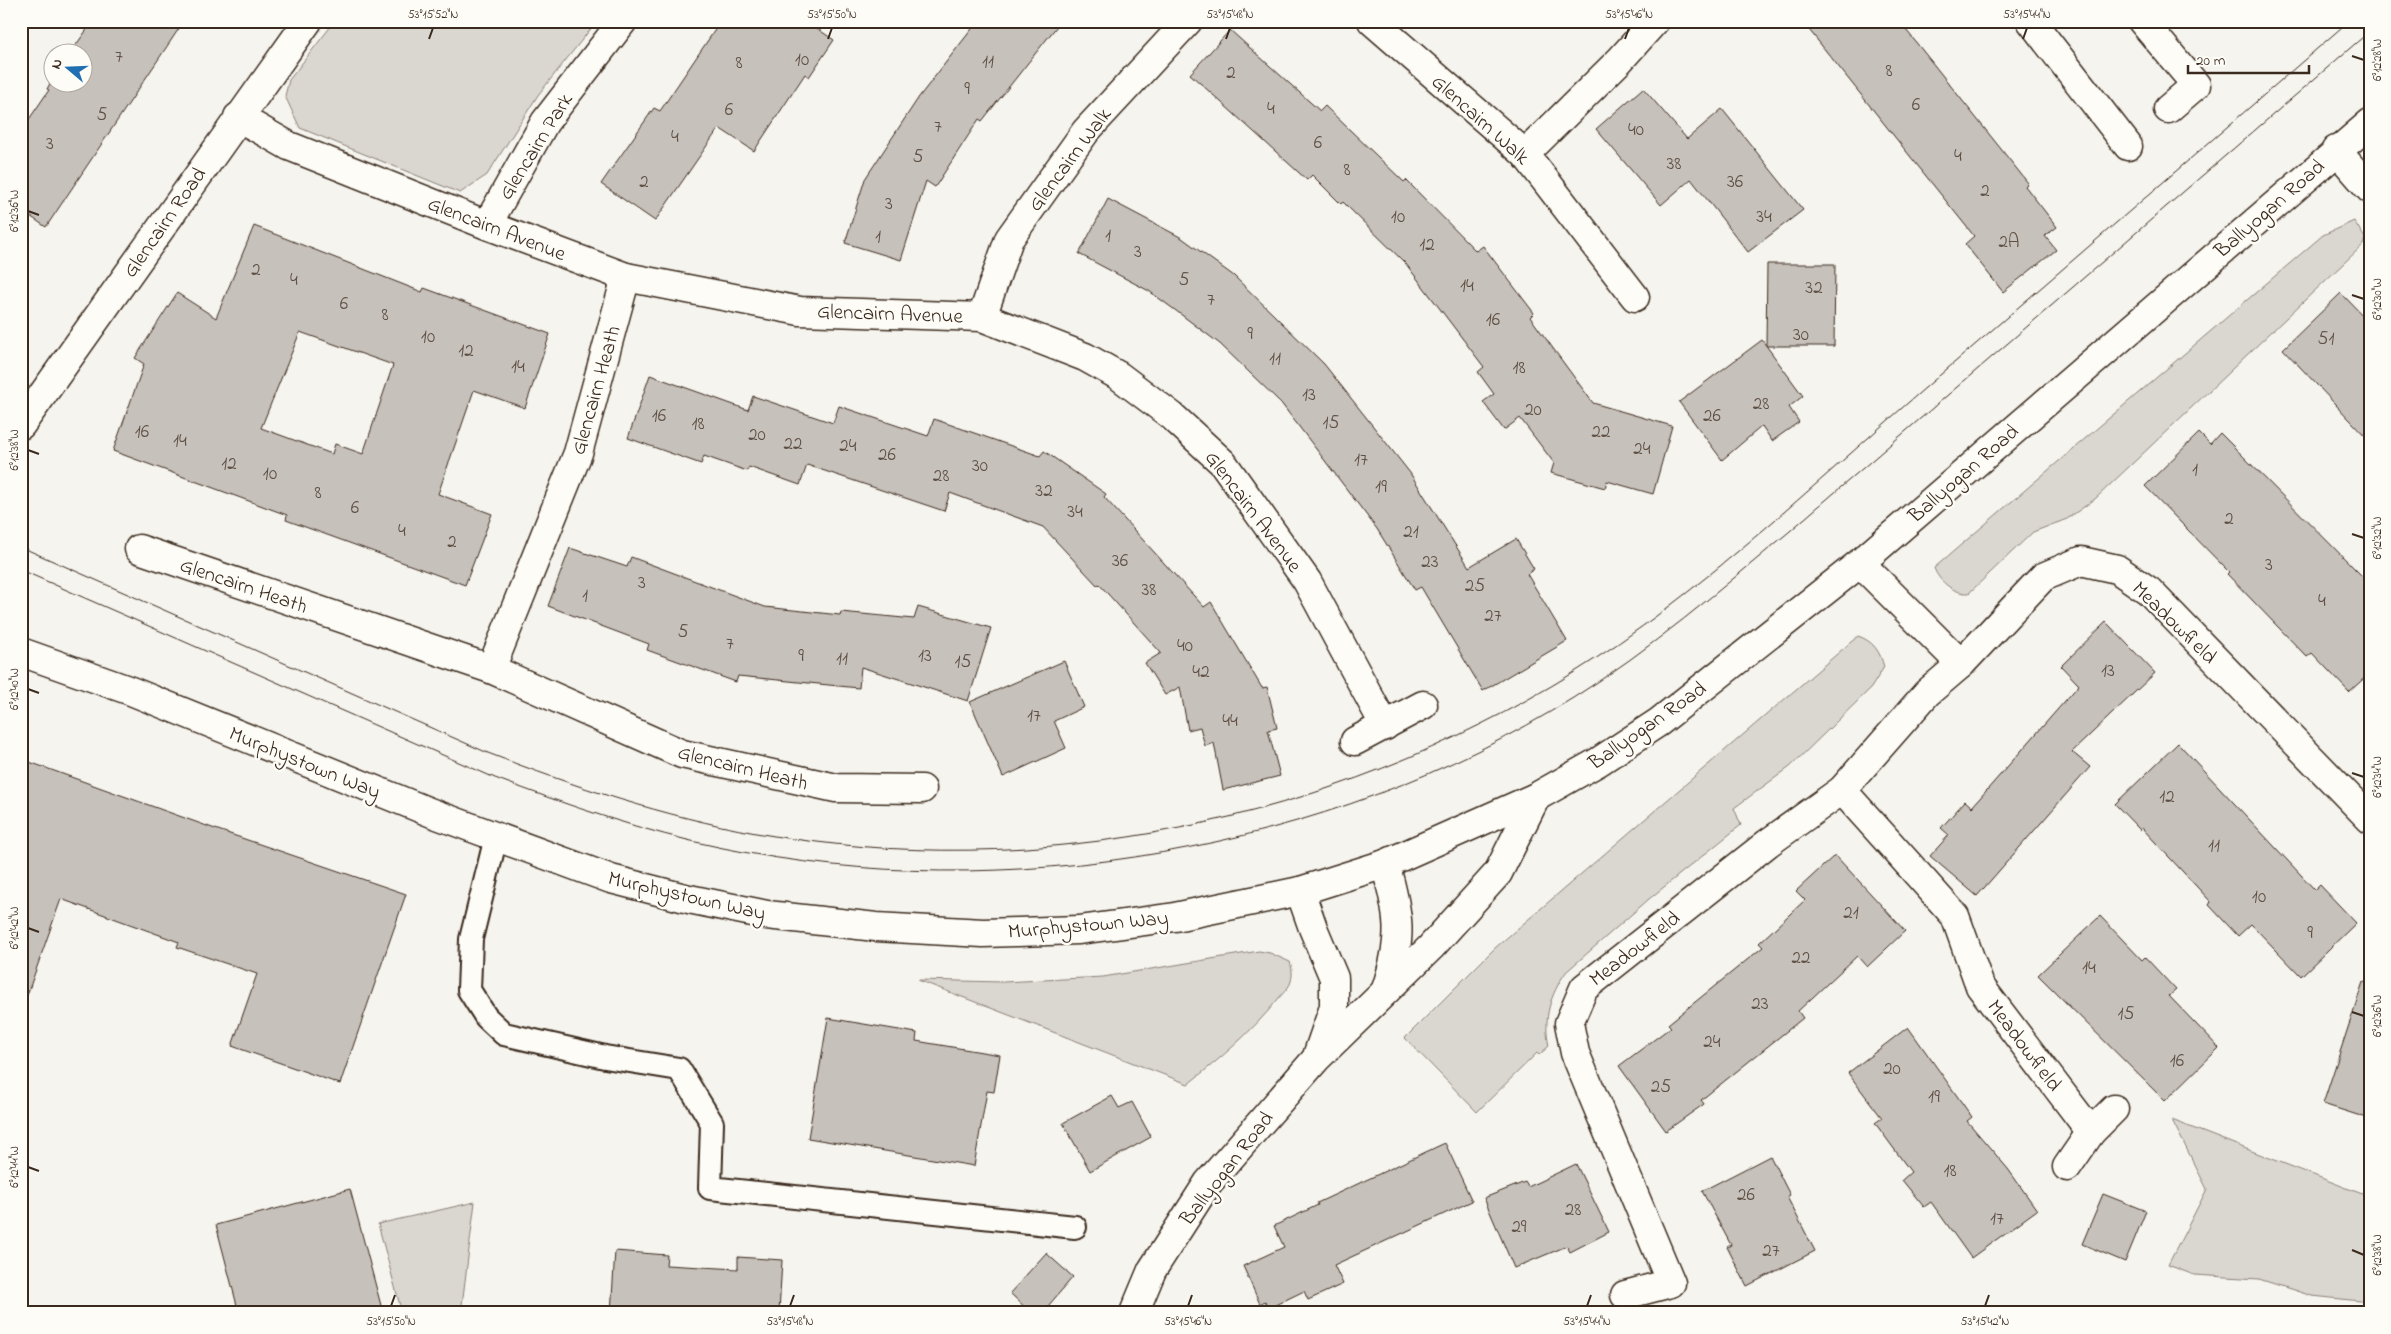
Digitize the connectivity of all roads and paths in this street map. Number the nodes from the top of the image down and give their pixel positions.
1 (308, 21) edge
2 (622, 21) edge
3 (1188, 21) edge
4 (1372, 21) edge
5 (1655, 21) edge
6 (2031, 21) edge
7 (2142, 21) edge
8 (2168, 108) dead end
9 (238, 117) junction
10 (2370, 122) edge
11 (2128, 146) dead end
12 (2336, 150) junction
13 (1525, 154) junction
14 (2370, 189) edge
15 (487, 225) junction
16 (626, 277) junction
17 (1635, 297) dead end
18 (982, 316) junction
19 (21, 425) edge
20 (139, 550) dead end
21 (1860, 563) junction
22 (21, 652) edge
23 (1961, 664) junction
24 (491, 669) junction
25 (1423, 705) dead end
26 (1385, 726) junction
27 (1356, 741) dead end
28 (922, 789) dead end
29 (1842, 790) junction
30 (1536, 797) junction
31 (2370, 819) edge
32 (496, 837) junction
33 (1385, 864) junction
34 (1300, 891) junction
35 (1385, 991) junction
36 (1316, 1059) junction
37 (2114, 1109) dead end
38 (2091, 1132) junction
39 (2067, 1167) dead end
40 (1075, 1227) dead end
41 (1625, 1296) dead end
42 (1134, 1313) edge

1 - 9 street, Glencairn Road
2 - 15 street, Glencairn Park
3 - 18 street, Glencairn Walk
4 - 13 street, Glencairn Walk
5 - 13 street
6 - 11 street
7 - 8 street
9 - 15 street, Glencairn Avenue
9 - 19 street, Glencairn Road
10 - 12 street, Ballyogan Road
12 - 14 street
12 - 21 street, Ballyogan Road
13 - 17 street, Glencairn Walk
15 - 16 street, Glencairn Avenue
16 - 18 street, Glencairn Avenue
16 - 24 street, Glencairn Heath
18 - 26 street, Glencairn Avenue
20 - 24 street, Glencairn Heath
21 - 23 street
21 - 30 street, Ballyogan Road
22 - 32 street, Murphystown Way
23 - 29 street, Meadowfield
23 - 31 street, Meadowfield
24 - 28 street, Glencairn Heath
25 - 26 street
26 - 27 street
29 - 38 street, Meadowfield
29 - 41 street, Meadowfield
30 - 33 street, Ballyogan Road
30 - 35 street, Ballyogan Road
32 - 34 street, Murphystown Way
32 - 40 lane
33 - 34 street, Murphystown Way
33 - 35 street, Ballyogan Road
34 - 36 street, Ballyogan Road
35 - 36 street, Ballyogan Road
36 - 42 street, Ballyogan Road
37 - 38 street
38 - 39 street

